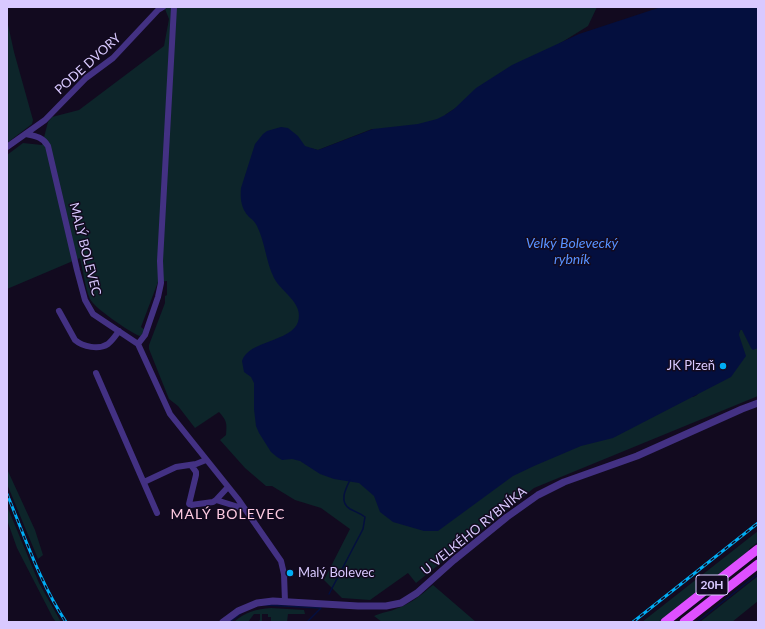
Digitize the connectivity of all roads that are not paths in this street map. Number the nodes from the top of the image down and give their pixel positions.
1 (163, 7) edge
2 (174, 7) edge
3 (26, 134) junction
4 (7, 147) edge
5 (59, 311) dead end
6 (119, 331) junction
7 (138, 344) junction
8 (96, 373) dead end
9 (758, 403) edge
10 (206, 460) junction
11 (191, 465) junction
12 (144, 482) junction
13 (228, 487) junction
14 (216, 500) junction
15 (245, 509) junction
16 (157, 513) dead end
17 (758, 549) edge
18 (758, 564) edge
19 (285, 602) junction
20 (223, 622) edge
21 (665, 622) edge
22 (684, 622) edge

1 - 3 street, PODE DVORY
2 - 7 street
3 - 4 street, PODE DVORY
3 - 6 street, MALÝ BOLEVEC
5 - 6 street
6 - 7 street, MALÝ BOLEVEC
7 - 10 street
8 - 12 street
9 - 19 street, U VELKÉHO RYBNÍKA
10 - 11 street
10 - 13 street
11 - 12 street
11 - 14 street
12 - 16 street
13 - 14 street
13 - 15 street
14 - 15 street
15 - 19 street
17 - 21 main road, 20H
18 - 22 main road, 20H
19 - 20 street, U VELKÉHO RYBNÍKA

